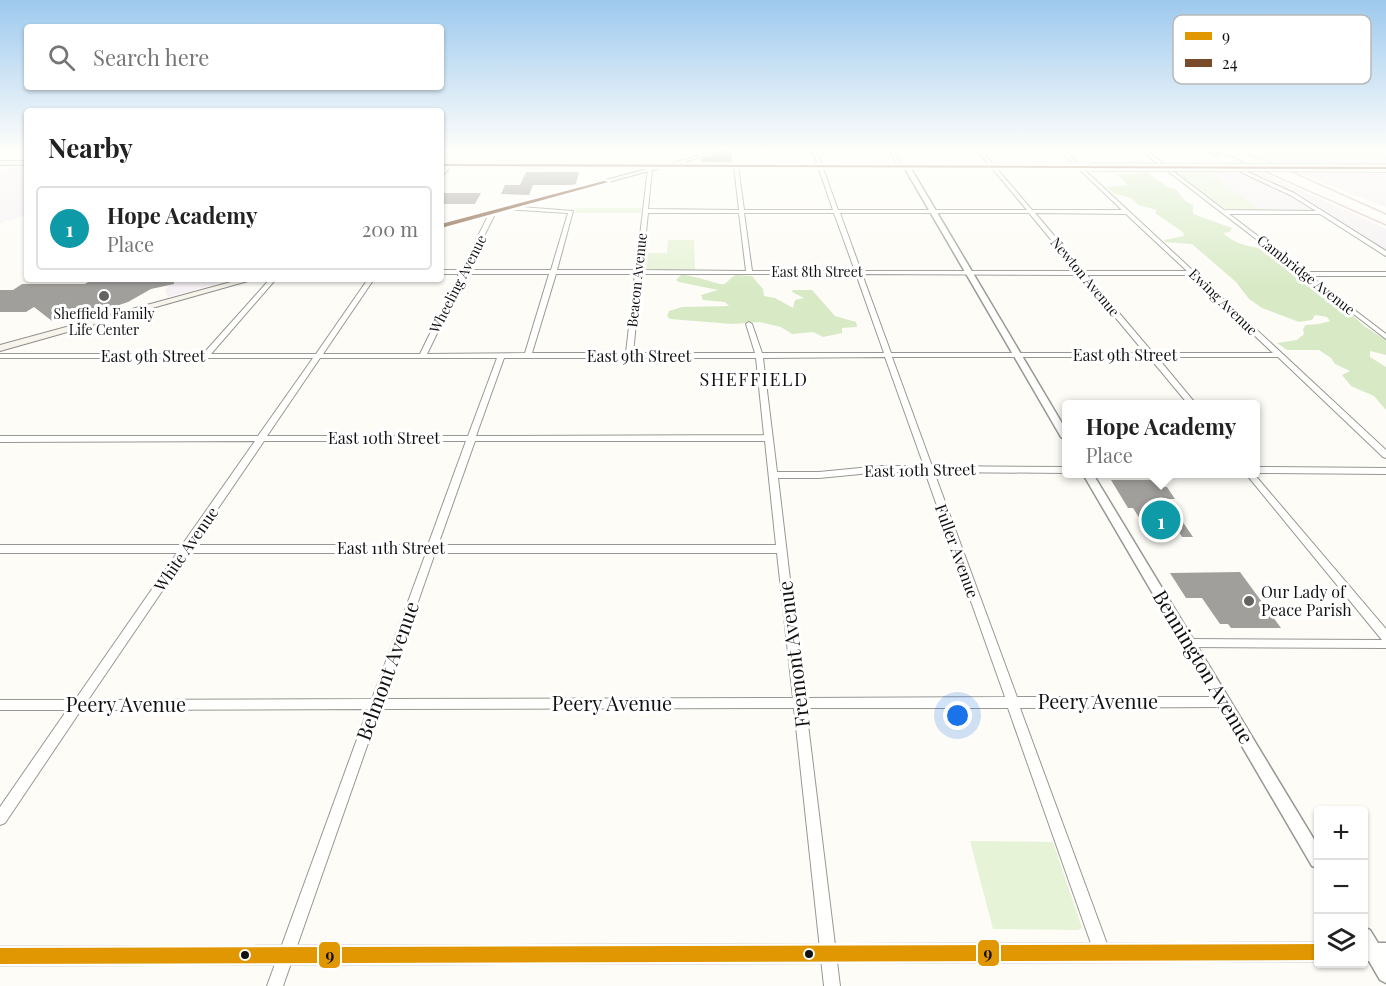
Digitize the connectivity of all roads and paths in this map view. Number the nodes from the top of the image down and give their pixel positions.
1 (556, 195) edge
2 (647, 195) edge
3 (739, 195) edge
4 (830, 195) edge
5 (922, 195) edge
6 (1017, 195) edge
7 (1110, 195) edge
8 (1202, 195) edge
9 (1294, 195) edge
10 (507, 208) junction
11 (645, 212) junction
12 (741, 212) junction
13 (836, 212) junction
14 (934, 212) junction
15 (1031, 212) junction
16 (1128, 212) junction
17 (1224, 212) junction
18 (490, 213) junction
19 (1322, 213) junction
20 (444, 225) edge
21 (1386, 254) edge
22 (444, 272) edge
23 (638, 272) junction
24 (749, 272) junction
25 (464, 273) junction
26 (552, 273) junction
27 (858, 273) junction
28 (970, 273) junction
29 (1081, 273) junction
30 (1192, 273) junction
31 (1386, 273) edge
32 (1304, 274) junction
33 (240, 282) edge
34 (270, 282) edge
35 (369, 282) edge
36 (749, 324) dead end
37 (1386, 337) edge
38 (0, 348) edge
39 (1151, 355) junction
40 (1278, 355) junction
41 (0, 356) edge
42 (205, 356) junction
43 (318, 356) junction
44 (422, 356) junction
45 (501, 356) junction
46 (528, 356) junction
47 (629, 356) junction
48 (759, 356) junction
49 (888, 356) junction
50 (1019, 356) junction
51 (1188, 400) edge
52 (1062, 430) edge
53 (262, 438) junction
54 (472, 438) junction
55 (769, 438) junction
56 (0, 439) edge
57 (1386, 455) edge
58 (928, 469) junction
59 (1062, 470) edge
60 (1260, 470) edge
61 (1386, 471) edge
62 (773, 475) junction
63 (1090, 478) edge
64 (1253, 478) edge
65 (186, 548) junction
66 (433, 548) junction
67 (0, 549) edge
68 (782, 549) junction
69 (1386, 637) edge
70 (1189, 643) junction
71 (1386, 644) edge
72 (1224, 702) junction
73 (800, 703) junction
74 (1012, 703) junction
75 (376, 704) junction
76 (0, 705) edge
77 (78, 705) junction
78 (0, 818) edge
79 (1314, 853) edge
80 (1102, 952) junction
81 (1314, 952) edge
82 (1374, 952) edge
83 (828, 953) junction
84 (287, 955) junction
85 (0, 956) edge
86 (1386, 974) edge
87 (275, 986) edge
88 (832, 986) edge

1 - 10 main road
2 - 11 street, Beacon Avenue
3 - 12 street
4 - 13 street, Fuller Avenue
5 - 14 street
6 - 15 street, Newton Avenue
7 - 16 street, Ewing Avenue
8 - 17 street, Cambridge Avenue
9 - 19 street
10 - 18 main road
10 - 26 street
11 - 12 street
11 - 23 street, Beacon Avenue
12 - 13 street
12 - 24 street
13 - 14 street
13 - 27 street, Fuller Avenue
14 - 15 street
14 - 28 street
15 - 16 street
15 - 29 street, Newton Avenue
16 - 30 street, Ewing Avenue
17 - 19 street
17 - 32 street, Cambridge Avenue
18 - 20 main road
18 - 25 street, Wheeling Avenue
19 - 21 street
22 - 25 street, East 8th Street
23 - 24 street, East 8th Street
23 - 26 street, East 8th Street
23 - 47 street, Beacon Avenue
24 - 27 street, East 8th Street
25 - 26 street, East 8th Street
25 - 44 street, Wheeling Avenue
26 - 46 street
27 - 28 street, East 8th Street
27 - 49 street, Fuller Avenue
28 - 29 street, East 8th Street
28 - 50 street
29 - 30 street, East 8th Street
29 - 39 street, Newton Avenue
30 - 40 street, Ewing Avenue
31 - 32 street
32 - 37 street, Cambridge Avenue
33 - 38 main road
34 - 42 street
35 - 43 street, White Avenue
36 - 48 street, Fremont Avenue
39 - 40 street, East 9th Street
39 - 50 street, East 9th Street
39 - 51 street, Newton Avenue
40 - 57 street, Ewing Avenue
41 - 42 street, East 9th Street
42 - 43 street, East 9th Street
43 - 44 street, East 9th Street
43 - 53 street, White Avenue
44 - 45 street, East 9th Street
45 - 46 street, East 9th Street
45 - 54 street, Belmont Avenue
46 - 47 street, East 9th Street
47 - 48 street, East 9th Street
48 - 49 street, East 9th Street
48 - 55 street, Fremont Avenue
49 - 50 street, East 9th Street
49 - 58 street, Fuller Avenue
50 - 52 street
53 - 54 street, East 10th Street
53 - 56 street, East 10th Street
53 - 65 street, White Avenue
54 - 55 street, East 10th Street
54 - 66 street, Belmont Avenue
55 - 62 street, Fremont Avenue
58 - 59 street, East 10th Street
58 - 62 street, East 10th Street
58 - 74 street, Fuller Avenue
60 - 61 street
62 - 68 street, Fremont Avenue
63 - 70 street, Bennington Avenue
64 - 69 street
65 - 66 street, East 11th Street
65 - 67 street, East 11th Street
65 - 77 street, White Avenue
66 - 68 street, East 11th Street
66 - 75 street, Belmont Avenue
68 - 73 street, Fremont Avenue
70 - 71 street
70 - 72 street, Bennington Avenue
72 - 74 street, Peery Avenue
72 - 79 street, Bennington Avenue
73 - 74 street, Peery Avenue
73 - 75 street, Peery Avenue
73 - 83 street, Fremont Avenue
74 - 80 street, Fuller Avenue
75 - 77 street, Peery Avenue
75 - 84 street, Belmont Avenue
76 - 77 street, Peery Avenue
77 - 78 street, White Avenue
80 - 81 street
80 - 83 street
82 - 86 street
83 - 84 street
83 - 88 street, Fremont Avenue
84 - 85 street
84 - 87 street, Belmont Avenue

